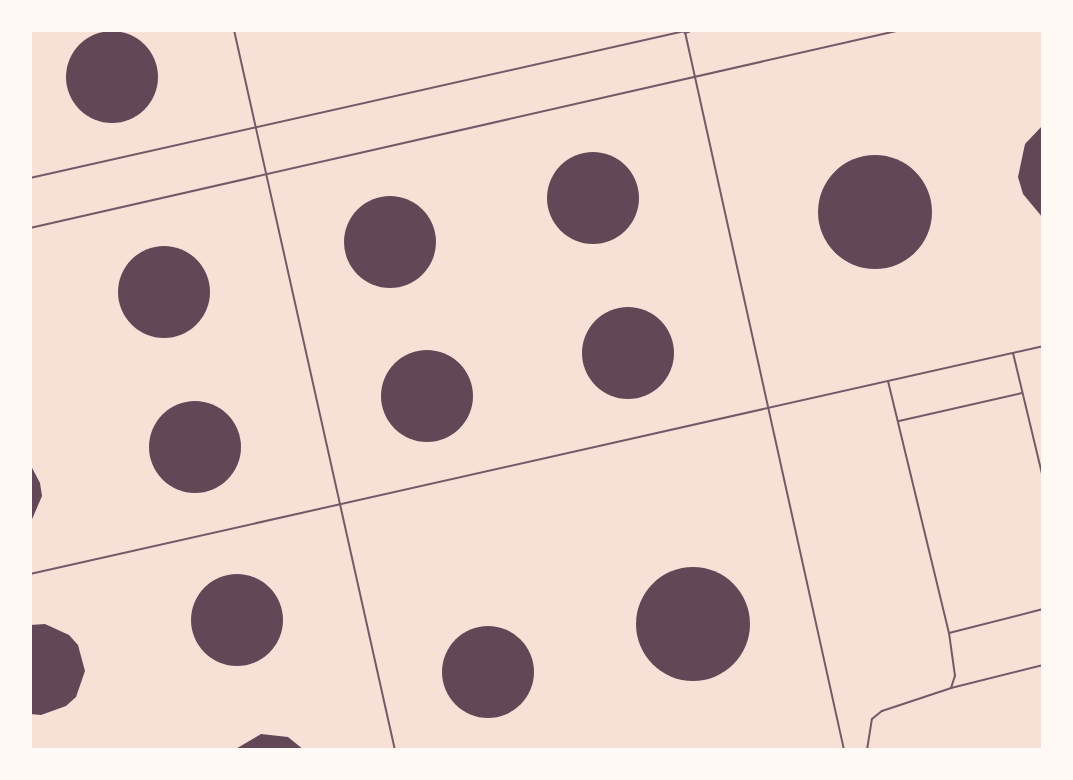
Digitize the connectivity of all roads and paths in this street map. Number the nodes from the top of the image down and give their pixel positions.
1 (234, 30) edge
2 (686, 30) edge
3 (901, 30) edge
4 (696, 78) junction
5 (256, 129) junction
6 (267, 173) junction
7 (30, 178) edge
8 (30, 228) edge
9 (1043, 346) edge
10 (1013, 353) junction
11 (888, 379) junction
12 (1022, 393) junction
13 (767, 406) junction
14 (899, 421) junction
15 (1043, 478) edge
16 (341, 507) junction
17 (30, 574) edge
18 (1043, 609) edge
19 (949, 633) junction
20 (1043, 664) edge
21 (951, 688) junction
22 (395, 750) edge
23 (844, 750) edge
24 (867, 750) edge

1 - 5 lane
2 - 4 lane
2 - 5 lane
3 - 4 lane
4 - 6 lane
4 - 13 lane
5 - 6 lane
5 - 7 lane
6 - 8 lane
6 - 16 lane
9 - 10 lane
10 - 11 lane
10 - 12 lane
11 - 13 lane
11 - 14 lane
12 - 14 lane
12 - 15 lane
13 - 16 lane
13 - 23 lane
14 - 19 lane
16 - 17 lane
16 - 22 lane
18 - 19 lane
19 - 21 lane
20 - 21 lane
21 - 24 lane

